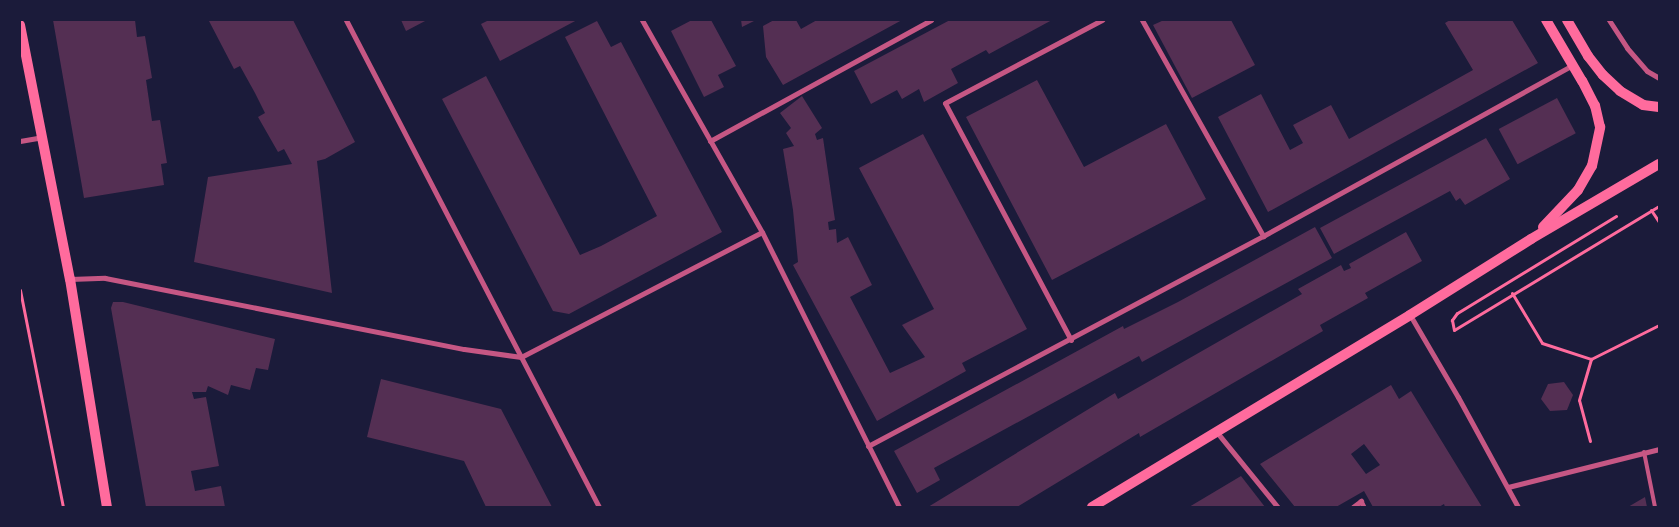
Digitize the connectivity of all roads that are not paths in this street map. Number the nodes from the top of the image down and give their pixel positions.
1 (346, 20) edge
2 (651, 20) edge
3 (931, 20) edge
4 (1102, 20) edge
5 (1142, 20) edge
6 (1546, 20) edge
7 (1567, 20) edge
8 (1609, 20) edge
9 (643, 22) edge
10 (20, 24) edge
11 (1573, 65) junction
12 (1659, 78) edge
13 (1659, 107) edge
14 (42, 136) junction
15 (20, 141) edge
16 (710, 141) junction
17 (1659, 164) edge
18 (762, 232) junction
19 (1263, 236) junction
20 (1531, 239) junction
21 (70, 279) junction
22 (1410, 315) junction
23 (1071, 340) junction
24 (521, 357) junction
25 (1216, 431) junction
26 (868, 446) junction
27 (1659, 449) edge
28 (1644, 452) junction
29 (1508, 487) junction
30 (107, 507) edge
31 (598, 507) edge
32 (899, 507) edge
33 (1092, 507) edge
34 (1278, 507) edge
35 (1352, 507) edge
36 (1364, 507) edge
37 (1518, 507) edge
38 (1655, 507) edge

1 - 24 street
2 - 9 street
3 - 16 street
4 - 23 street
5 - 19 street
6 - 11 main road
7 - 13 main road
8 - 12 street
9 - 16 street
10 - 14 main road
11 - 19 street
11 - 20 main road
14 - 15 street
14 - 21 main road
16 - 18 street
17 - 20 main road
18 - 24 street
18 - 26 street
19 - 23 street
20 - 22 main road
21 - 24 street
21 - 30 main road
22 - 25 main road
22 - 29 street
23 - 26 street
24 - 31 street
25 - 33 main road
25 - 34 street
26 - 32 street
27 - 28 street
28 - 29 street
28 - 38 lane
29 - 37 street
35 - 36 street

